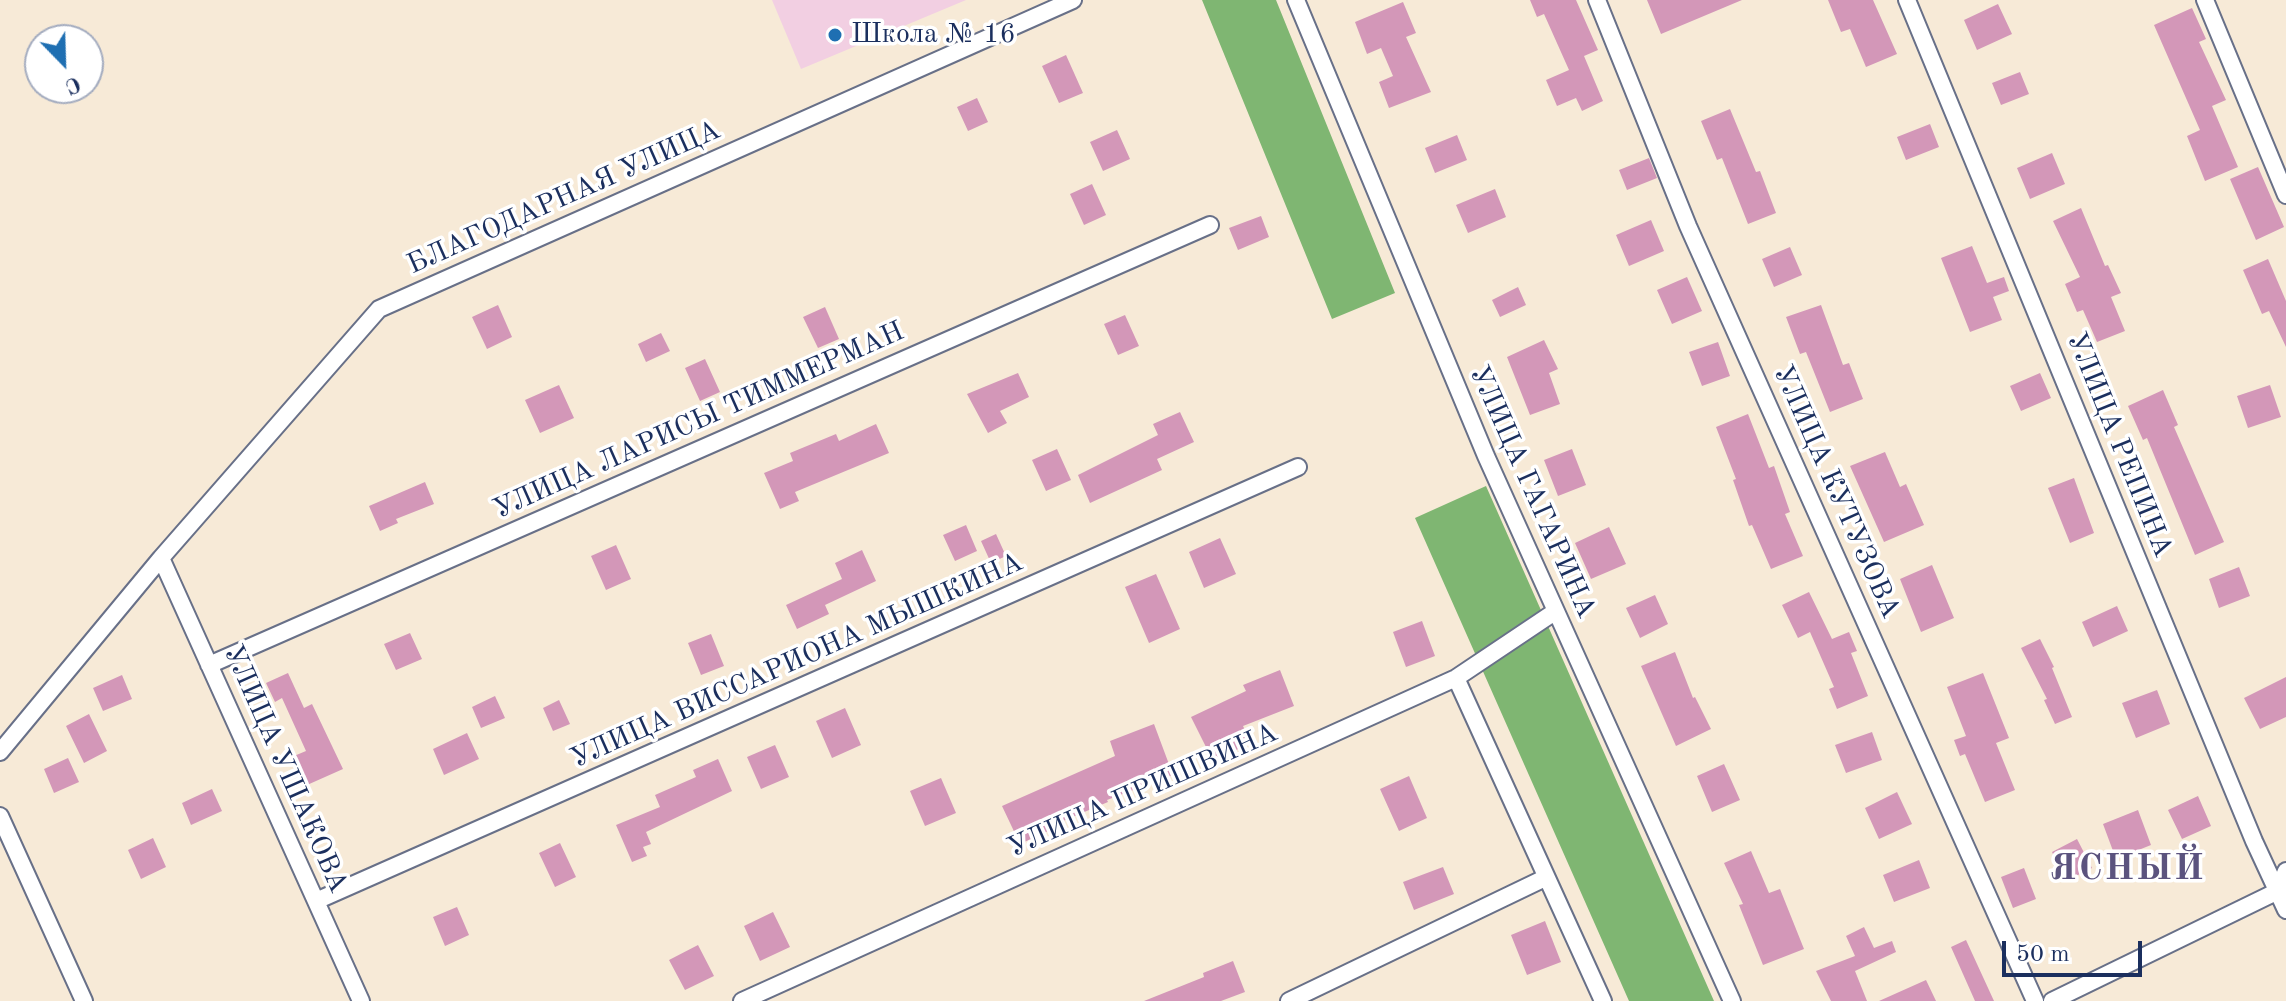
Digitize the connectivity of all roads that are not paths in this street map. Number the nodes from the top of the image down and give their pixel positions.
1 (1073, 0) edge
2 (1296, 0) edge
3 (1597, 0) edge
4 (1907, 0) edge
5 (2205, 0) edge
6 (2286, 195) edge
7 (1210, 225) dead end
8 (1298, 467) dead end
9 (161, 558) junction
10 (1556, 611) junction
11 (209, 665) junction
12 (1456, 678) junction
13 (0, 752) edge
14 (0, 816) edge
15 (2286, 871) edge
16 (1545, 878) junction
17 (2278, 891) junction
18 (316, 901) junction
19 (2286, 910) edge
20 (84, 1001) edge
21 (361, 1001) edge
22 (742, 1001) edge
23 (1289, 1001) edge
24 (1603, 1001) edge
25 (1732, 1001) edge
26 (2035, 1001) edge
27 (2052, 1001) edge

1 - 9 street, БЛАГОДАРНАЯ УЛИЦА
2 - 10 street, УЛИЦА ГАГАРИНА
3 - 26 street, УЛИЦА КУТУЗОВА
4 - 17 street, УЛИЦА РЕПИНА
5 - 6 street
7 - 11 street, УЛИЦА ЛАРИСЫ ТИММЕРМАН
8 - 18 street, УЛИЦА ВИССАРИОНА МЫШКИНА
9 - 11 street, УЛИЦА УШАКОВА
9 - 13 street, БЛАГОДАРНАЯ УЛИЦА
10 - 12 street, УЛИЦА ПРИШВИНА
10 - 25 street, УЛИЦА ГАГАРИНА
11 - 18 street, УЛИЦА УШАКОВА
12 - 16 street
12 - 22 street, УЛИЦА ПРИШВИНА
14 - 20 street
15 - 17 street
16 - 23 street
16 - 24 street
17 - 19 street, УЛИЦА РЕПИНА
17 - 27 street
18 - 21 street, УЛИЦА УШАКОВА

